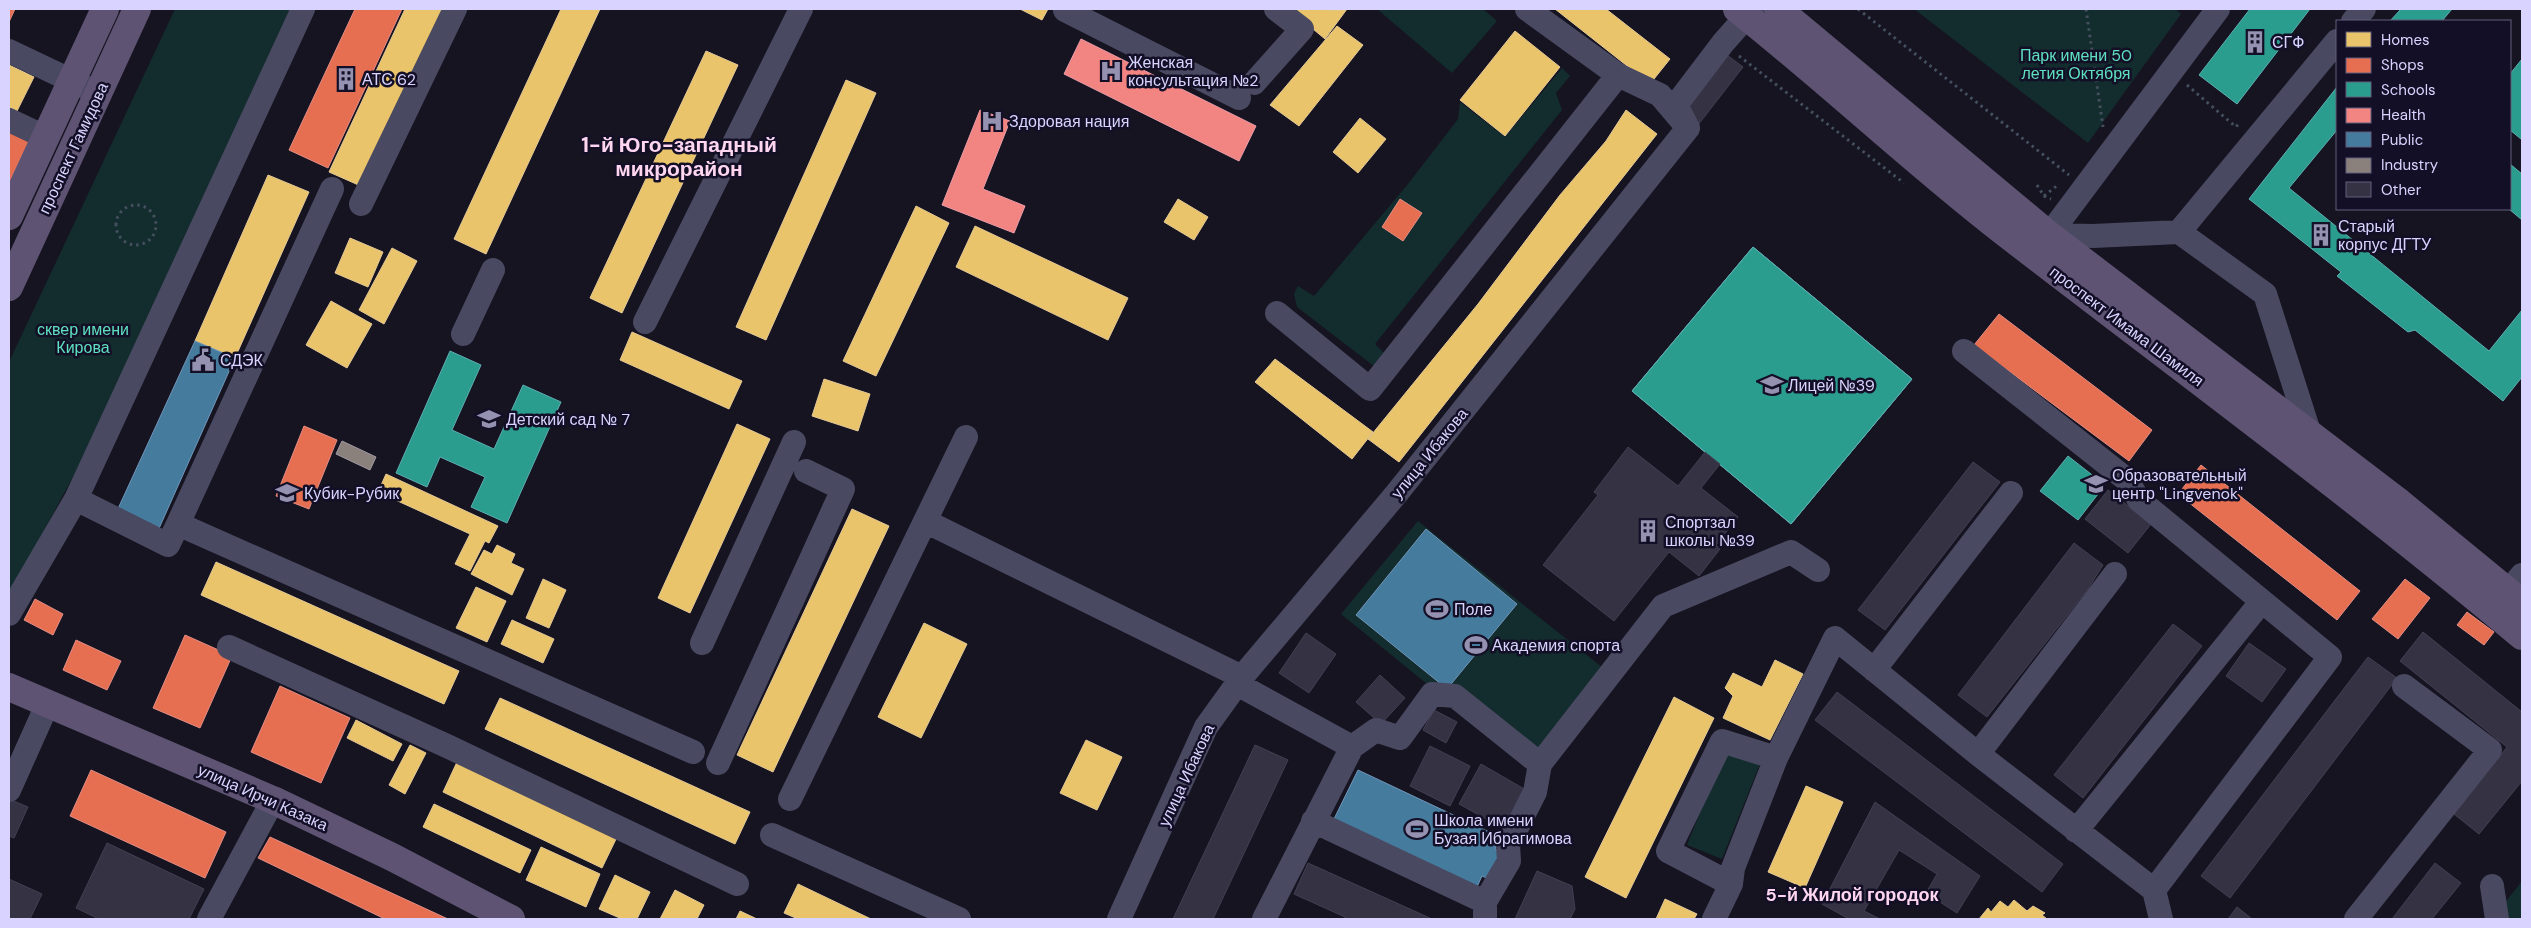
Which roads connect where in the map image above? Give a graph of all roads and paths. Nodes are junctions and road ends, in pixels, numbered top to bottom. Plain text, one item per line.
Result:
1 (104, 9) edge
2 (138, 9) edge
3 (303, 9) edge
4 (455, 9) edge
5 (802, 9) edge
6 (1276, 9) edge
7 (1527, 9) edge
8 (1778, 9) edge
9 (1858, 9) edge
10 (2086, 9) edge
11 (2218, 9) edge
12 (2364, 9) edge
13 (1065, 10) edge
14 (1746, 12) edge
15 (2355, 20) edge
16 (2336, 42) edge
17 (1723, 43) junction
18 (9, 52) edge
19 (2171, 71) junction
20 (1618, 75) junction
21 (71, 81) junction
22 (97, 93) junction
23 (2101, 114) dead end
24 (9, 120) edge
25 (2242, 121) dead end
26 (1688, 128) junction
27 (45, 137) junction
28 (1910, 187) dead end
29 (332, 189) dead end
30 (2044, 196) dead end
31 (361, 204) dead end
32 (9, 216) edge
33 (118, 217) joint
34 (2179, 232) junction
35 (2042, 245) junction
36 (493, 270) dead end
37 (9, 287) edge
38 (1278, 313) dead end
39 (644, 322) dead end
40 (464, 334) dead end
41 (1964, 351) dead end
42 (2310, 435) junction
43 (966, 437) dead end
44 (794, 442) dead end
45 (806, 471) dead end
46 (2011, 493) dead end
47 (76, 499) junction
48 (925, 521) junction
49 (178, 524) junction
50 (1818, 570) dead end
51 (2115, 574) dead end
52 (2518, 590) edge
53 (2262, 601) junction
54 (9, 614) edge
55 (2522, 636) edge
56 (702, 644) dead end
57 (229, 647) dead end
58 (1874, 670) junction
59 (1240, 680) junction
60 (2404, 686) dead end
61 (9, 687) edge
62 (47, 705) junction
63 (1352, 747) junction
64 (694, 752) dead end
65 (1978, 754) junction
66 (1776, 758) junction
67 (718, 763) dead end
68 (1540, 764) junction
69 (9, 790) edge
70 (790, 799) dead end
71 (273, 800) junction
72 (1313, 821) junction
73 (2076, 831) junction
74 (772, 835) dead end
75 (737, 884) dead end
76 (1730, 884) junction
77 (2492, 886) dead end
78 (2154, 890) junction
79 (1485, 911) edge
80 (209, 919) edge
81 (511, 919) edge
82 (959, 919) edge
83 (1119, 919) edge
84 (1264, 919) edge
85 (1714, 919) edge
86 (2161, 919) edge
87 (2356, 919) edge
88 (2497, 919) edge

1 - 21 main road, проспект Гамидова
2 - 22 main road, проспект Гамидова
3 - 47 street
4 - 31 street
5 - 39 street
6 - 13 street
7 - 20 street
8 - 35 main road, проспект Имама Шамиля
9 - 30 path
10 - 23 path
11 - 19 street
12 - 15 street
14 - 17 street
14 - 35 main road, проспект Имама Шамиля
16 - 34 street
17 - 26 street
17 - 28 path
18 - 21 street
19 - 25 path
19 - 35 street
20 - 26 street
20 - 38 street
21 - 22 street
21 - 27 main road, проспект Гамидова
22 - 37 main road, проспект Гамидова
24 - 27 street
26 - 59 street, улица Ибакова
27 - 32 main road, проспект Гамидова
29 - 49 street
33 - 33 path
34 - 35 street
34 - 42 street
35 - 42 main road, проспект Имама Шамиля
35 - 55 main road, проспект Имама Шамиля
36 - 40 street
41 - 53 street
42 - 52 main road, проспект Имама Шамиля
43 - 48 street
44 - 56 street
45 - 67 street
46 - 58 street
47 - 49 street
47 - 54 street
48 - 59 street
48 - 70 street
49 - 64 street
50 - 68 street
51 - 65 street
53 - 73 street
53 - 78 street
57 - 75 street
58 - 65 street
58 - 66 street
59 - 63 street
59 - 83 street, улица Ибакова
60 - 87 street
61 - 62 main road, улица Ирчи Казака
62 - 69 street
62 - 71 main road, улица Ирчи Казака
63 - 68 street
63 - 72 street
65 - 73 street
66 - 76 street
66 - 76 street
68 - 79 street
71 - 80 street
71 - 81 main road, улица Ирчи Казака
72 - 79 street
72 - 84 street
73 - 78 street
74 - 82 street
76 - 85 street
77 - 88 street
78 - 86 street

